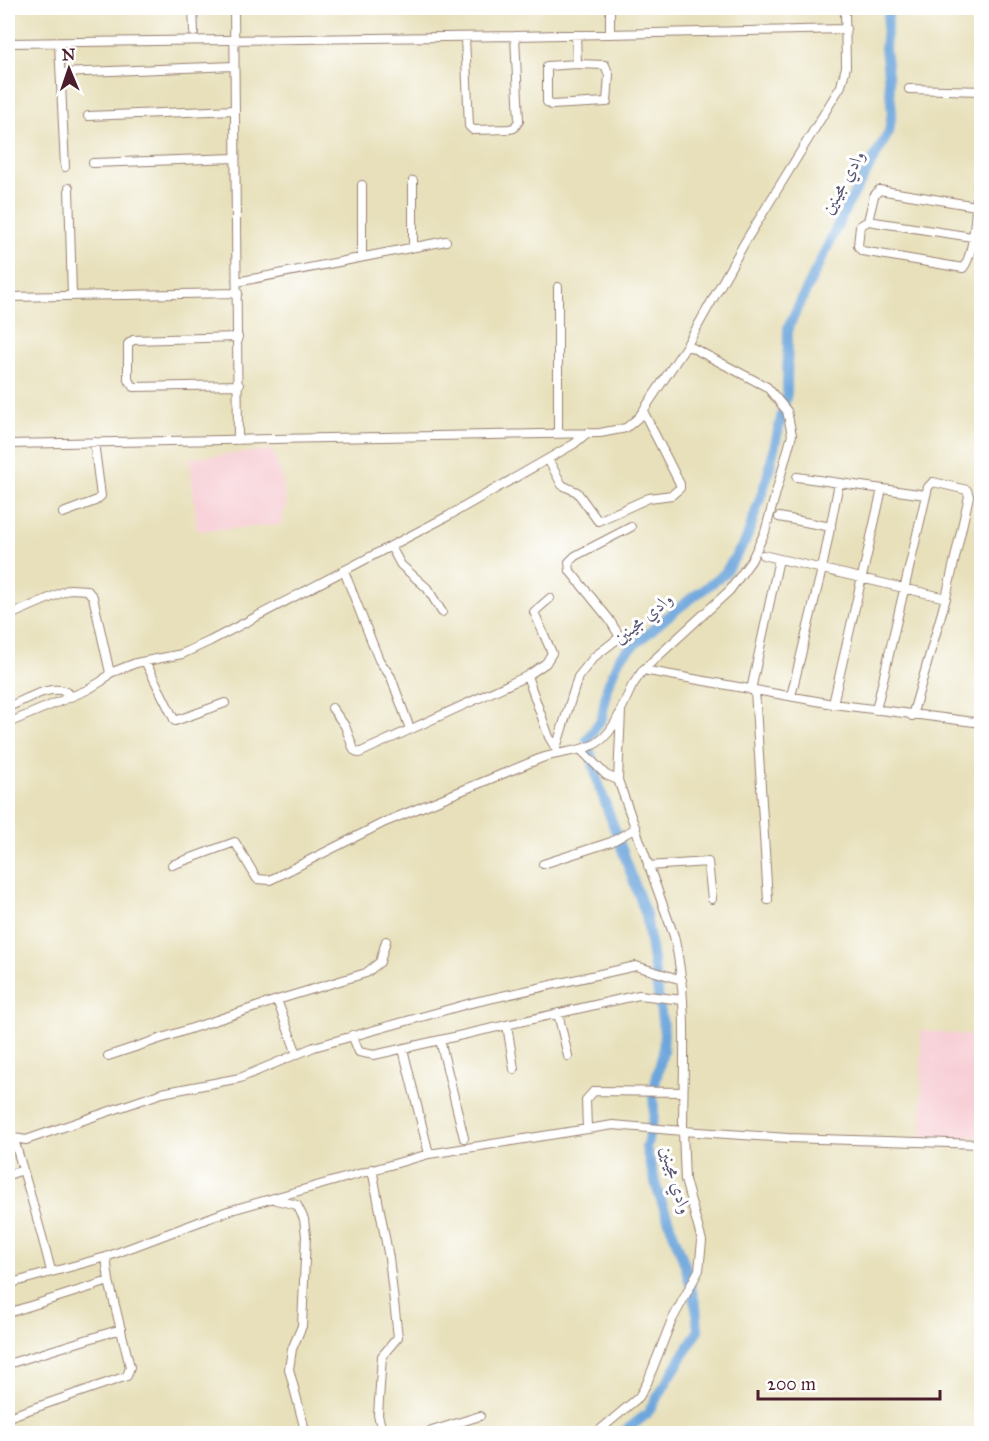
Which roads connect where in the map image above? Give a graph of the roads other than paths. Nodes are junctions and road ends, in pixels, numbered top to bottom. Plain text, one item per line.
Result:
1 (193, 8) edge
2 (234, 8) edge
3 (610, 8) edge
4 (845, 8) edge
5 (846, 28) junction
6 (194, 32) dead end
7 (610, 34) junction
8 (576, 35) junction
9 (515, 36) junction
10 (465, 37) junction
11 (234, 40) junction
12 (8, 43) edge
13 (59, 43) junction
14 (577, 64) junction
15 (234, 66) junction
16 (61, 73) junction
17 (909, 89) dead end
18 (981, 91) edge
19 (235, 110) junction
20 (88, 116) dead end
21 (235, 158) junction
22 (93, 163) dead end
23 (65, 167) dead end
24 (413, 181) dead end
25 (978, 184) dead end
26 (362, 185) dead end
27 (69, 188) dead end
28 (976, 206) junction
29 (868, 221) junction
30 (972, 237) junction
31 (981, 239) edge
32 (446, 241) dead end
33 (413, 247) junction
34 (362, 257) junction
35 (237, 282) junction
36 (558, 287) dead end
37 (238, 293) junction
38 (72, 296) junction
39 (8, 297) edge
40 (238, 337) junction
41 (687, 345) junction
42 (239, 385) junction
43 (643, 411) junction
44 (587, 433) junction
45 (558, 434) junction
46 (238, 440) junction
47 (94, 442) junction
48 (8, 444) edge
49 (548, 459) junction
50 (981, 469) edge
51 (981, 476) edge
52 (796, 477) dead end
53 (839, 483) junction
54 (882, 489) junction
55 (926, 495) junction
56 (63, 513) dead end
57 (779, 517) dead end
58 (631, 527) dead end
59 (831, 527) junction
60 (390, 547) junction
61 (763, 555) dead end
62 (779, 559) junction
63 (822, 569) junction
64 (344, 571) junction
65 (862, 578) junction
66 (904, 588) junction
67 (550, 598) dead end
68 (946, 598) junction
69 (442, 612) dead end
70 (8, 616) edge
71 (145, 661) junction
72 (643, 670) junction
73 (110, 673) junction
74 (526, 676) junction
75 (753, 690) junction
76 (70, 696) junction
77 (791, 696) junction
78 (225, 703) dead end
79 (833, 704) junction
80 (8, 707) edge
81 (332, 708) dead end
82 (621, 710) junction
83 (876, 710) junction
84 (912, 716) junction
85 (8, 723) edge
86 (981, 723) edge
87 (410, 729) junction
88 (557, 750) junction
89 (582, 750) junction
90 (618, 780) junction
91 (632, 831) junction
92 (543, 864) dead end
93 (172, 865) dead end
94 (648, 866) junction
95 (712, 899) dead end
96 (768, 900) dead end
97 (386, 941) dead end
98 (682, 980) junction
99 (277, 1000) junction
100 (683, 1000) junction
101 (558, 1013) junction
102 (507, 1025) junction
103 (352, 1035) junction
104 (440, 1040) junction
105 (403, 1049) junction
106 (297, 1054) junction
107 (108, 1056) dead end
108 (568, 1056) dead end
109 (514, 1069) dead end
110 (683, 1092) junction
111 (587, 1128) junction
112 (683, 1131) junction
113 (11, 1138) edge
114 (464, 1138) dead end
115 (981, 1144) edge
116 (429, 1154) junction
117 (372, 1169) junction
118 (23, 1170) junction
119 (8, 1175) edge
120 (271, 1199) junction
121 (106, 1257) junction
122 (51, 1271) junction
123 (109, 1281) junction
124 (8, 1284) edge
125 (8, 1313) edge
126 (122, 1329) junction
127 (8, 1364) edge
128 (480, 1416) dead end
129 (8, 1417) edge
130 (306, 1434) edge
131 (383, 1434) edge
132 (422, 1434) edge
133 (595, 1434) edge

1 - 6 street
2 - 11 street
3 - 7 street
4 - 5 street
5 - 7 street
5 - 41 street
7 - 8 street
8 - 9 street
8 - 14 street
9 - 10 street
9 - 10 street
10 - 11 street
11 - 13 street
11 - 15 street
12 - 13 street
13 - 16 street
14 - 14 street
15 - 16 street
15 - 19 street
16 - 23 street
17 - 18 street
19 - 20 street
19 - 21 street
21 - 22 street
21 - 35 street
24 - 33 street
25 - 28 street
26 - 34 street
27 - 38 street
28 - 29 street
28 - 30 street
29 - 30 street
29 - 30 street
30 - 31 street
32 - 33 street
33 - 34 street
34 - 35 street
35 - 37 street
36 - 45 street
37 - 38 street
37 - 40 street
38 - 39 street
40 - 42 street
40 - 42 street
41 - 43 street
41 - 72 street
42 - 46 street
43 - 44 street
43 - 49 street
44 - 45 street
44 - 49 street
45 - 46 street
46 - 47 street
47 - 48 street
47 - 56 street
49 - 60 street
50 - 51 street
52 - 53 street
53 - 54 street
53 - 59 street
54 - 55 street
54 - 65 street
55 - 66 street
55 - 68 street
57 - 59 street
58 - 88 street
59 - 63 street
60 - 64 street
60 - 69 street
61 - 62 street
62 - 63 street
62 - 75 street
63 - 65 street
63 - 77 street
64 - 71 street
64 - 87 street
65 - 66 street
65 - 79 street
66 - 68 street
66 - 83 street
67 - 74 street
68 - 84 street
70 - 73 street
71 - 73 street
71 - 78 street
72 - 75 street
72 - 82 street
73 - 76 street
74 - 87 street
74 - 88 street
75 - 77 street
75 - 96 street
76 - 80 street
76 - 85 street
77 - 79 street
79 - 83 street
81 - 87 street
82 - 89 street
82 - 90 street
83 - 84 street
84 - 86 street
88 - 89 street
88 - 93 street
89 - 90 street
90 - 91 street
91 - 92 street
91 - 94 street
94 - 95 street
94 - 98 street
97 - 99 street
98 - 100 street
98 - 103 street
99 - 106 street
99 - 107 street
100 - 101 street
100 - 110 street
101 - 102 street
101 - 108 street
102 - 104 street
102 - 109 street
103 - 105 street
103 - 106 street
104 - 105 street
104 - 114 street
105 - 116 street
106 - 113 street
110 - 111 street
110 - 112 street
111 - 112 street
111 - 116 street
112 - 115 street
112 - 133 street
113 - 118 street
116 - 117 street
117 - 120 street
117 - 131 street
118 - 119 street
118 - 122 street
120 - 121 street
120 - 130 street
121 - 122 street
121 - 123 street
122 - 124 street
123 - 125 street
123 - 126 street
126 - 127 street
126 - 129 street
128 - 132 street

